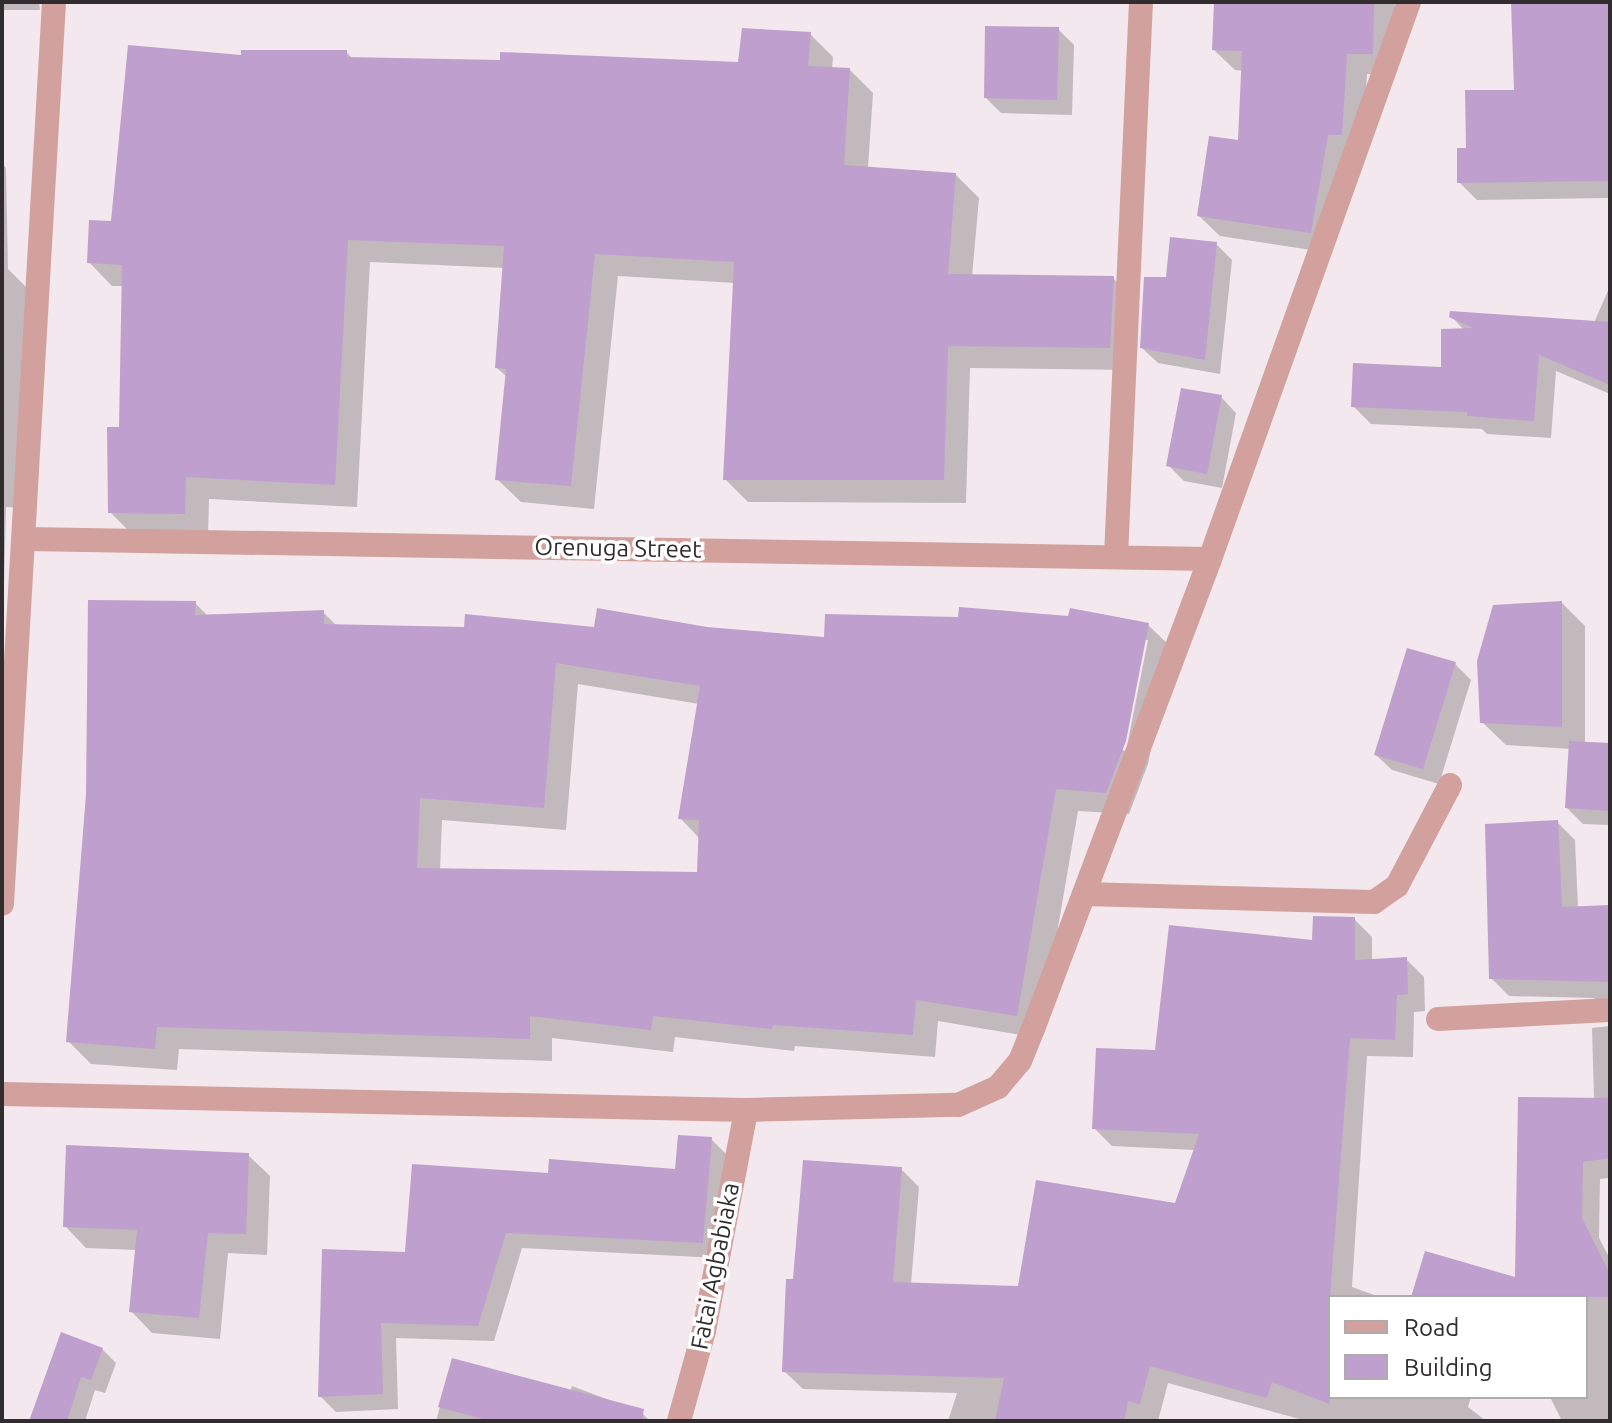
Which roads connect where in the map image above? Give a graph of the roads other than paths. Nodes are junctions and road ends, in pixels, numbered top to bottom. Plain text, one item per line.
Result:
1 (54, 2) edge
2 (1141, 2) edge
3 (1409, 2) edge
4 (27, 539) junction
5 (1116, 556) junction
6 (1210, 559) junction
7 (1450, 785) dead end
8 (1084, 894) junction
9 (2, 904) edge
10 (1610, 1010) edge
11 (1438, 1019) dead end
12 (2, 1094) edge
13 (746, 1110) junction
14 (679, 1421) edge

1 - 4 street
2 - 5 street
3 - 6 street
4 - 5 street, Orenuga Street
4 - 9 street
5 - 6 street, Orenuga Street
6 - 8 street
7 - 8 street
8 - 13 street
10 - 11 street
12 - 13 street
13 - 14 street, Fatai Agbabiaka

